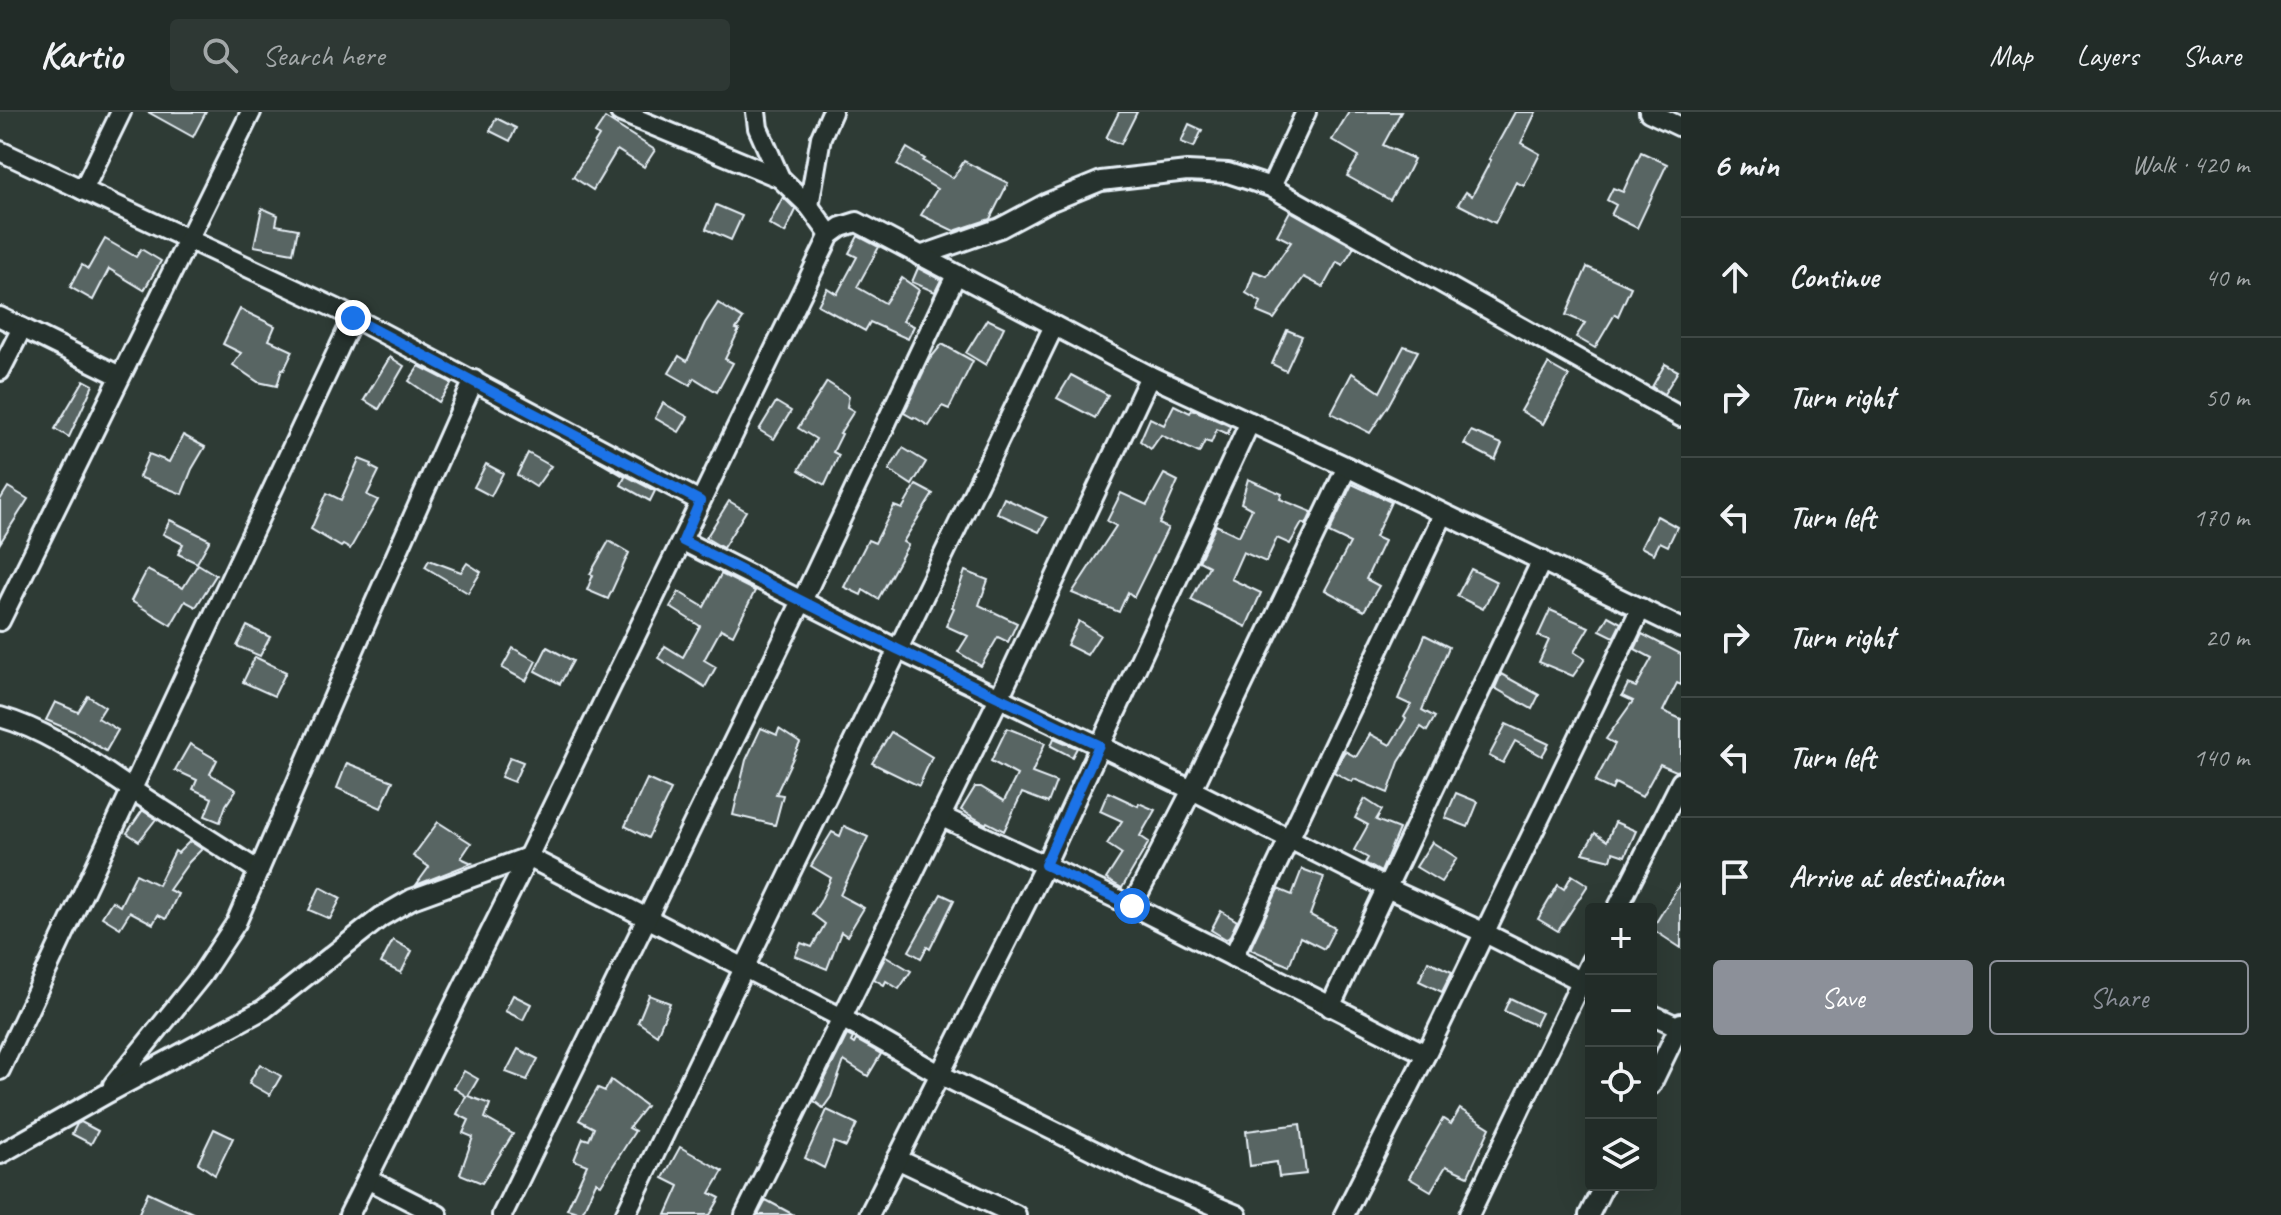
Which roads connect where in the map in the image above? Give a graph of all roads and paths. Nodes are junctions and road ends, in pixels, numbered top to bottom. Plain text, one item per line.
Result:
1 (121, 112) edge
2 (251, 112) edge
3 (620, 112) edge
4 (756, 112) edge
5 (832, 112) edge
6 (1306, 112) edge
7 (1649, 112) edge
8 (1681, 127) edge
9 (0, 151) edge
10 (780, 178) junction
11 (1271, 187) junction
12 (83, 190) junction
13 (809, 206) junction
14 (830, 235) junction
15 (189, 240) junction
16 (920, 256) junction
17 (956, 275) junction
18 (0, 317) edge
19 (353, 318) junction
20 (1054, 326) junction
21 (22, 328) junction
22 (0, 371) edge
23 (120, 376) junction
24 (1150, 376) junction
25 (474, 380) junction
26 (1681, 417) edge
27 (1250, 422) junction
28 (1347, 467) junction
29 (700, 501) junction
30 (1443, 515) junction
31 (683, 541) junction
32 (1542, 560) junction
33 (802, 601) junction
34 (1641, 608) junction
35 (0, 621) edge
36 (1681, 628) edge
37 (897, 649) junction
38 (999, 698) junction
39 (0, 717) edge
40 (1099, 745) junction
41 (1681, 782) edge
42 (131, 789) junction
43 (1192, 790) junction
44 (940, 816) junction
45 (1289, 837) junction
46 (528, 857) junction
47 (1045, 865) junction
48 (259, 871) junction
49 (1387, 888) junction
50 (1620, 903) edge
51 (1132, 906) junction
52 (647, 917) junction
53 (1485, 933) junction
54 (1233, 957) junction
55 (743, 967) junction
56 (1585, 983) edge
57 (1585, 986) edge
58 (1330, 1007) junction
59 (1657, 1016) edge
60 (842, 1018) junction
61 (1680, 1026) edge
62 (1426, 1054) junction
63 (0, 1070) edge
64 (1657, 1073) edge
65 (941, 1075) junction
66 (106, 1094) junction
67 (0, 1154) edge
68 (897, 1159) junction
69 (367, 1179) junction
70 (1601, 1191) edge
71 (992, 1210) edge
72 (349, 1215) edge
73 (438, 1215) edge
74 (502, 1215) edge
75 (625, 1215) edge
76 (745, 1215) edge
77 (869, 1215) edge
78 (1016, 1215) edge
79 (1237, 1215) edge
80 (1344, 1215) edge
81 (1469, 1215) edge
82 (1589, 1215) edge

1 - 12 street
2 - 15 street
3 - 10 street
4 - 10 street
5 - 13 street
6 - 11 street
7 - 8 street
9 - 12 street
10 - 13 street
11 - 16 street
11 - 26 street
12 - 15 street
13 - 14 street
14 - 16 street
14 - 29 street
15 - 19 street
15 - 23 street
16 - 17 street
17 - 20 street
17 - 33 street
18 - 21 street
19 - 25 street
19 - 42 street
20 - 24 street
20 - 37 street
21 - 22 street
21 - 23 street
23 - 35 street
24 - 27 street
24 - 38 street
25 - 29 street
25 - 48 street
27 - 28 street
27 - 40 street
28 - 30 street
28 - 43 street
29 - 31 street
30 - 32 street
30 - 45 street
31 - 33 street
31 - 46 street
32 - 34 street
32 - 49 street
33 - 37 street
33 - 52 street
34 - 36 street
34 - 53 street
37 - 38 street
37 - 55 street
38 - 40 street
38 - 44 street
39 - 42 street
40 - 43 street
40 - 47 street
41 - 50 street
42 - 48 street
42 - 63 street
43 - 45 street
43 - 51 street
44 - 47 street
44 - 60 street
45 - 49 street
45 - 54 street
46 - 52 street
46 - 66 street
46 - 69 street
47 - 51 street
47 - 65 street
48 - 66 street
49 - 53 street
49 - 58 street
51 - 54 street
52 - 55 street
52 - 74 street
53 - 56 street
53 - 62 street
54 - 58 street
55 - 60 street
55 - 75 street
57 - 81 street
58 - 62 street
59 - 61 street
60 - 65 street
60 - 76 street
61 - 64 street
62 - 80 street
65 - 68 street
65 - 79 street
66 - 67 street
68 - 71 street
68 - 77 street
69 - 72 street
69 - 73 street
70 - 82 street
71 - 78 street

